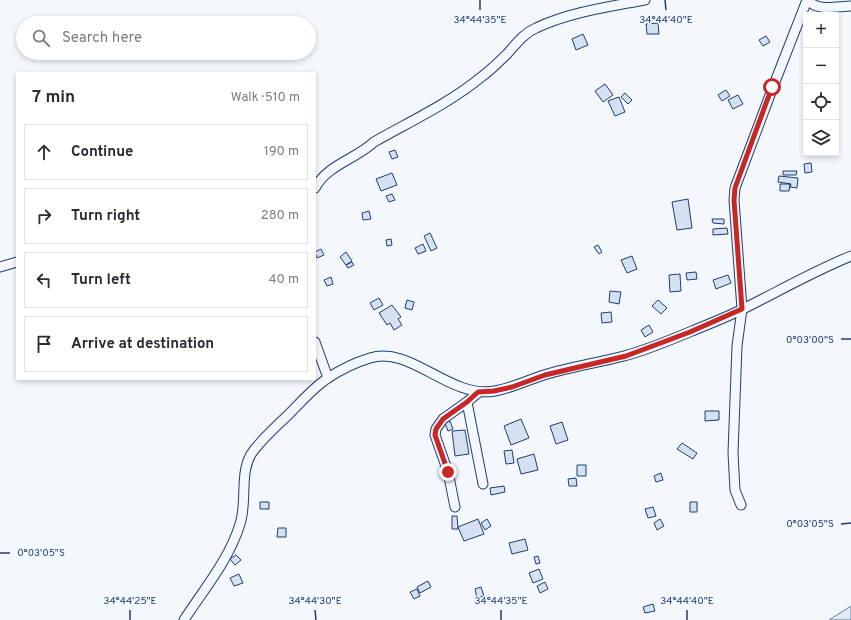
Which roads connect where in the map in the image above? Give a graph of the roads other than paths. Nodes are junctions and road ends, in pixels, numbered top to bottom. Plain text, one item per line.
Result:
1 (645, 0) edge
2 (808, 0) edge
3 (851, 6) edge
4 (316, 186) edge
5 (851, 256) edge
6 (16, 262) edge
7 (0, 267) edge
8 (742, 309) junction
9 (316, 345) edge
10 (328, 378) junction
11 (478, 392) junction
12 (467, 402) junction
13 (483, 484) dead end
14 (742, 505) dead end
15 (455, 507) dead end
16 (184, 620) edge

1 - 4 street
2 - 3 street
2 - 8 street
5 - 8 street
6 - 7 street
8 - 11 street
8 - 14 street
9 - 10 street
10 - 11 street
10 - 16 street
11 - 12 street
12 - 13 street
12 - 15 street

